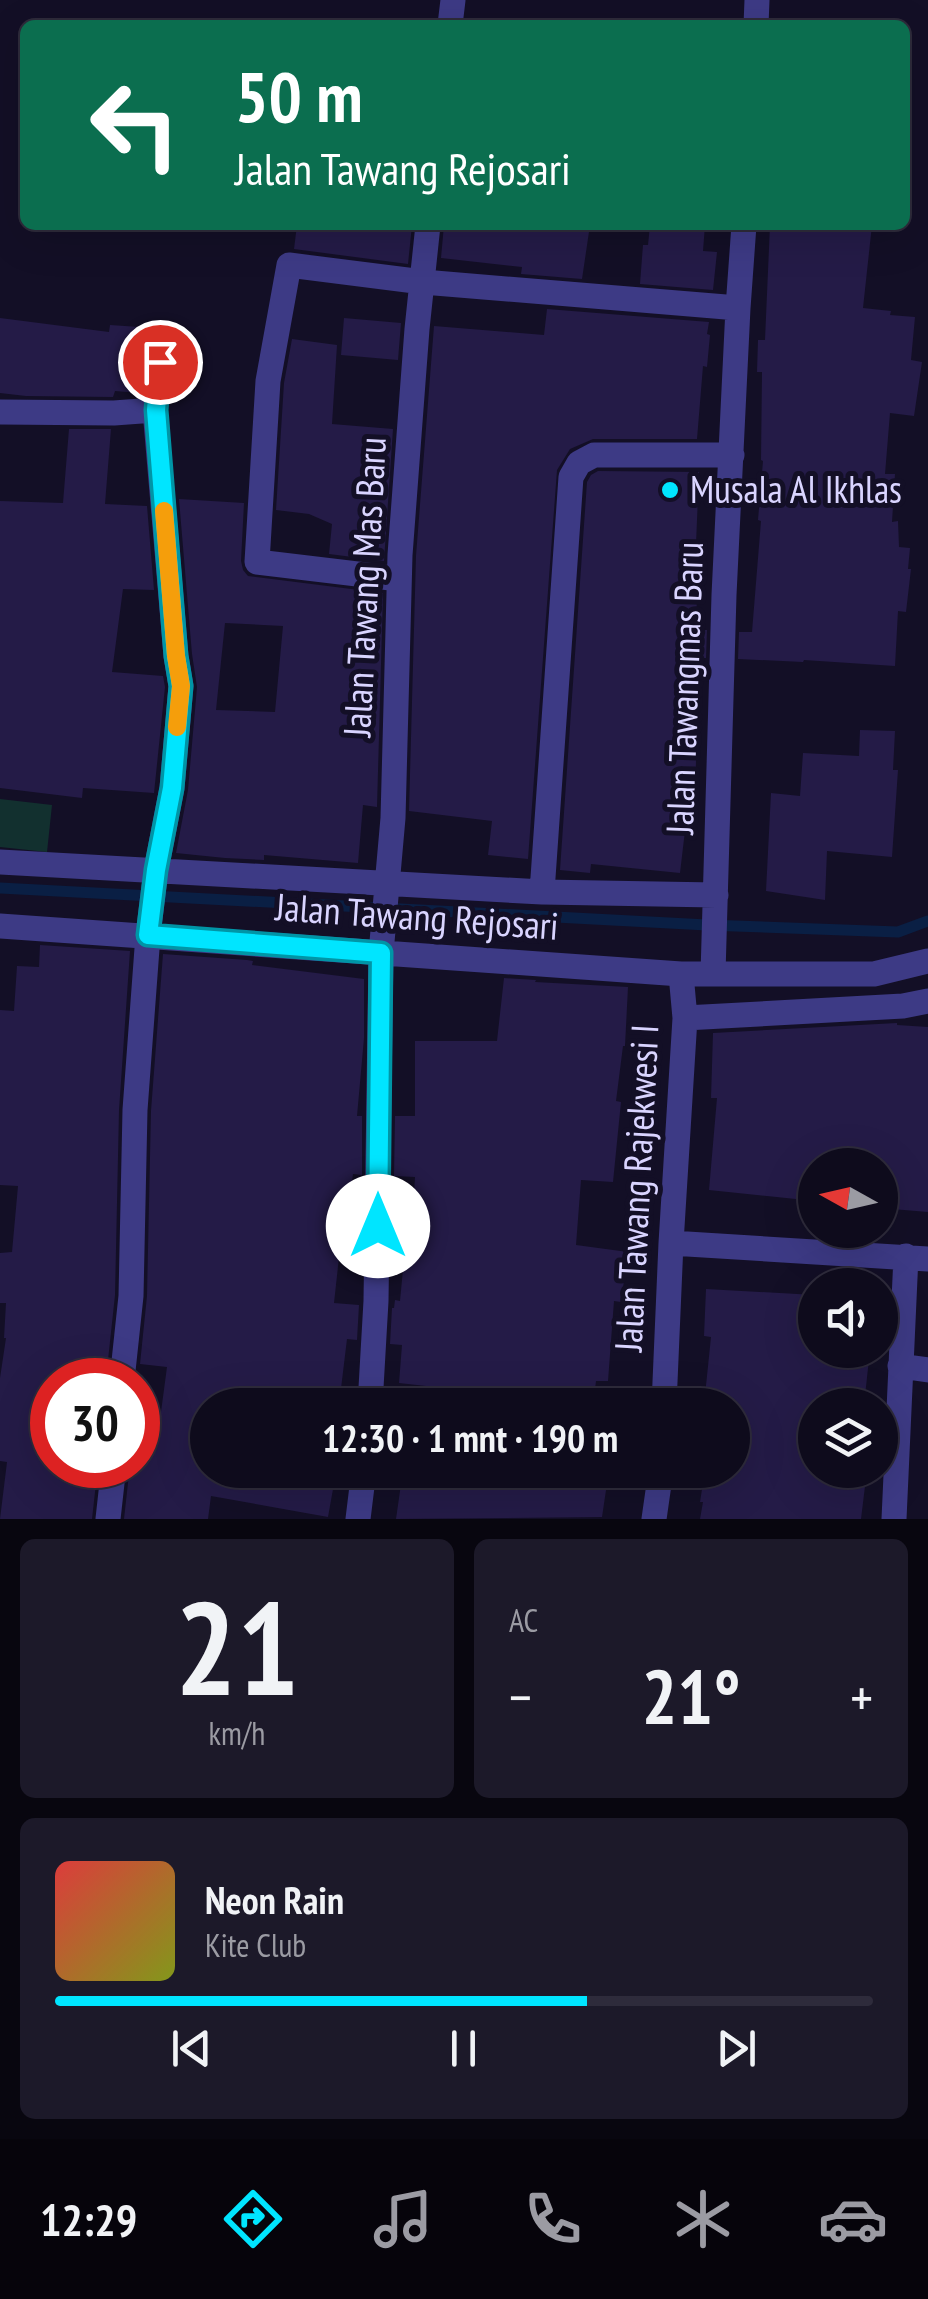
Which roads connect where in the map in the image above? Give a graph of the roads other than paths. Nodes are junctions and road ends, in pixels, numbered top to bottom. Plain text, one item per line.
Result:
1 (428, 230) edge
2 (744, 230) edge
3 (423, 282) junction
4 (738, 308) junction
5 (160, 362) dead end
6 (156, 410) junction
7 (0, 412) edge
8 (732, 455) junction
9 (400, 579) junction
10 (0, 862) edge
11 (154, 877) junction
12 (386, 889) junction
13 (542, 892) junction
14 (716, 899) junction
15 (0, 926) edge
16 (148, 929) junction
17 (382, 946) junction
18 (928, 961) edge
19 (714, 969) junction
20 (681, 974) junction
21 (928, 1001) edge
22 (685, 1018) junction
23 (671, 1243) junction
24 (917, 1257) edge
25 (124, 1358) edge
26 (900, 1366) junction
27 (928, 1370) edge
28 (371, 1388) edge
29 (665, 1388) edge
30 (111, 1488) edge
31 (362, 1488) edge
32 (658, 1488) edge
33 (108, 1519) edge
34 (358, 1519) edge
35 (654, 1519) edge
36 (894, 1519) edge

1 - 3 street, Jalan Tawang Mas Baru
2 - 4 street, Jalan Tawangmas Baru
3 - 4 street
3 - 9 street, Jalan Tawang Mas Baru
3 - 9 street
4 - 8 street, Jalan Tawangmas Baru
5 - 6 street
6 - 7 street
6 - 11 street
8 - 13 street
8 - 14 street, Jalan Tawangmas Baru
9 - 12 street, Jalan Tawang Mas Baru
10 - 11 street
11 - 12 street
11 - 16 street
12 - 13 street
12 - 17 street, Jalan Tawang Mas Baru
13 - 14 street
14 - 19 street, Jalan Tawangmas Baru
15 - 16 street, Jalan Tawang Rejosari
16 - 17 street, Jalan Tawang Rejosari
16 - 25 street
17 - 20 street, Jalan Tawang Rejosari
17 - 28 street, Jalan Tawang Mas Baru
18 - 19 street, Jalan Tawang Rejosari
19 - 20 street, Jalan Tawang Rejosari
20 - 22 street, Jalan Tawang Rajekwesi I
21 - 22 street
22 - 23 street, Jalan Tawang Rajekwesi I
23 - 24 street
23 - 29 street, Jalan Tawang Rajekwesi I
24 - 26 street
26 - 27 street
26 - 36 street
30 - 33 street
31 - 34 street
32 - 35 street

